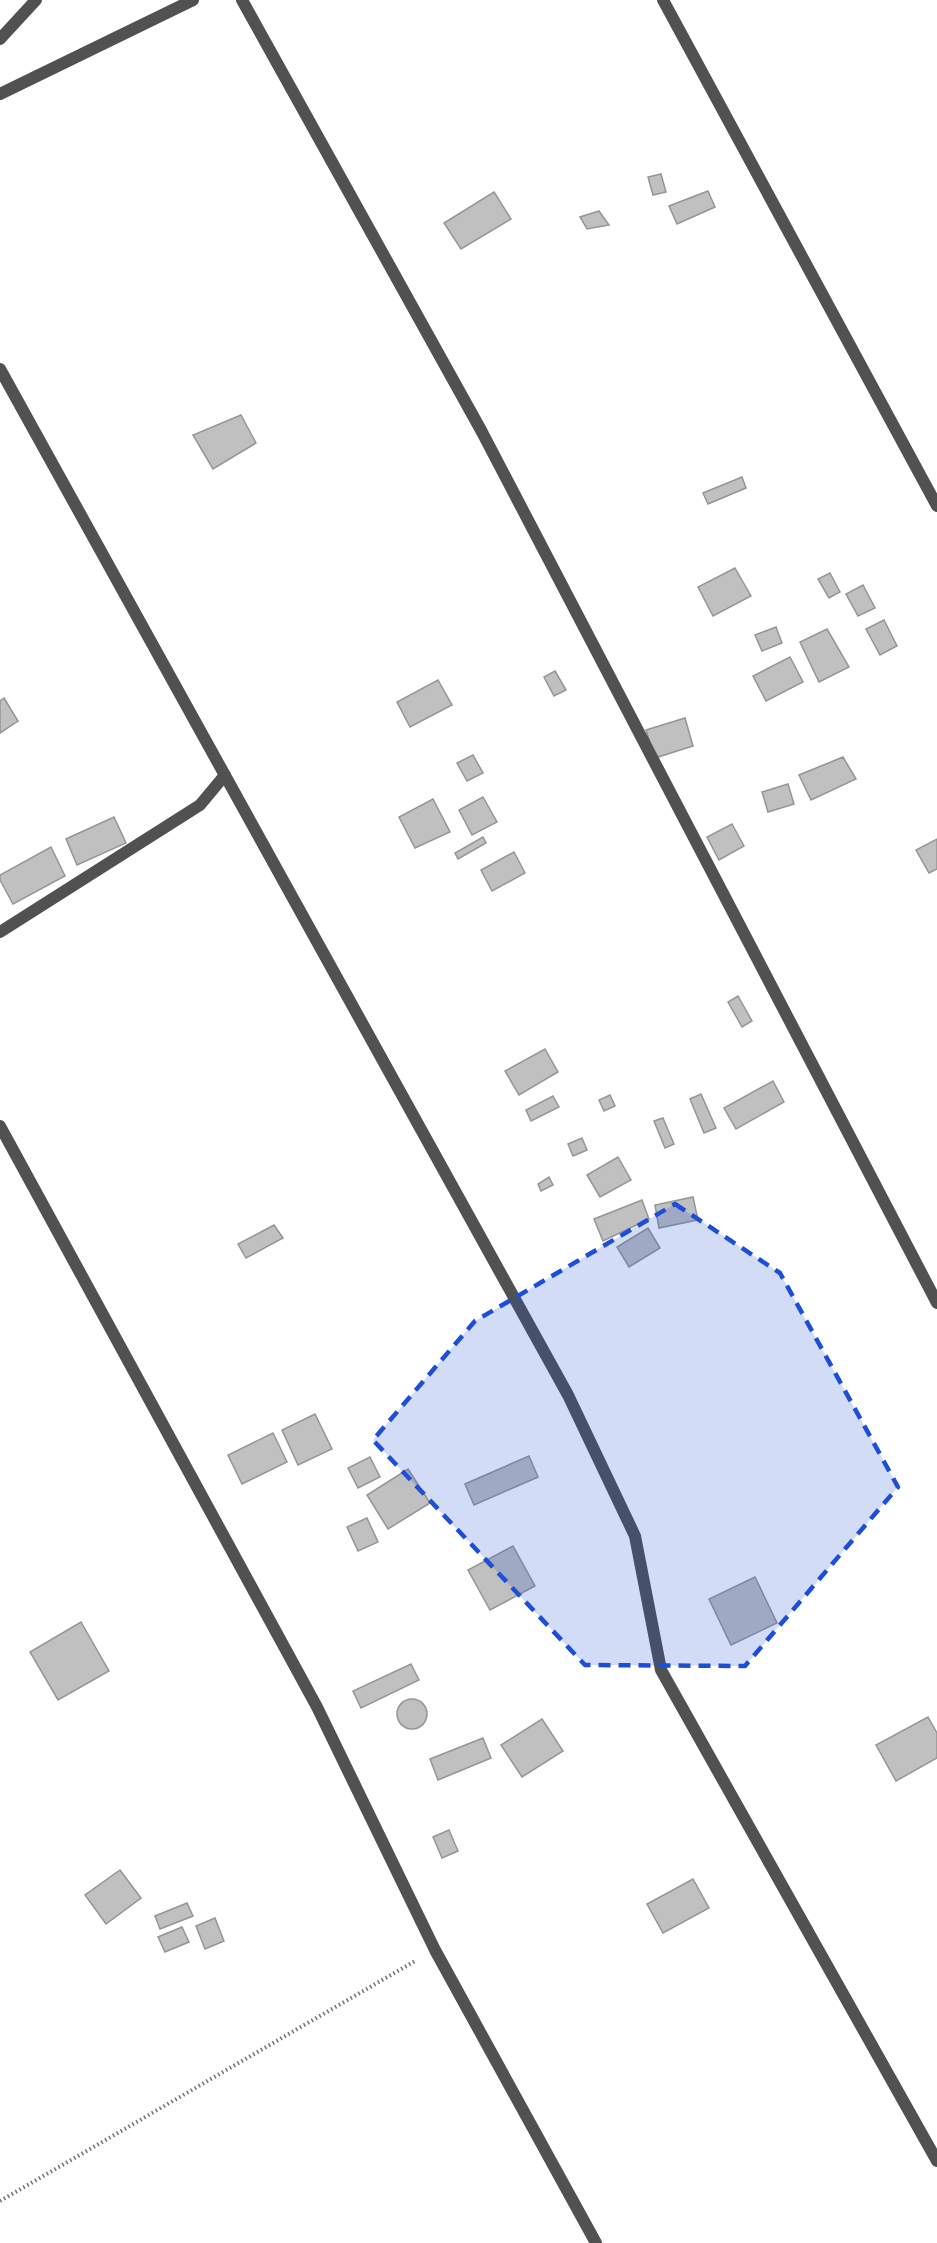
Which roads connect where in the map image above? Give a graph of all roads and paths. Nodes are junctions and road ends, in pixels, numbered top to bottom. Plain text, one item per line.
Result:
1 (36, 0) edge
2 (193, 0) edge
3 (242, 0) edge
4 (663, 0) edge
5 (0, 39) edge
6 (0, 94) edge
7 (0, 369) edge
8 (937, 506) edge
9 (225, 775) junction
10 (0, 932) edge
11 (0, 1126) edge
12 (937, 1303) edge
13 (435, 1950) junction
14 (937, 2161) edge
15 (0, 2201) edge
16 (596, 2243) edge

1 - 5 street
2 - 6 street
3 - 12 street
4 - 8 street
7 - 9 street
9 - 10 street
9 - 14 street
11 - 13 street
13 - 15 path
13 - 16 street

